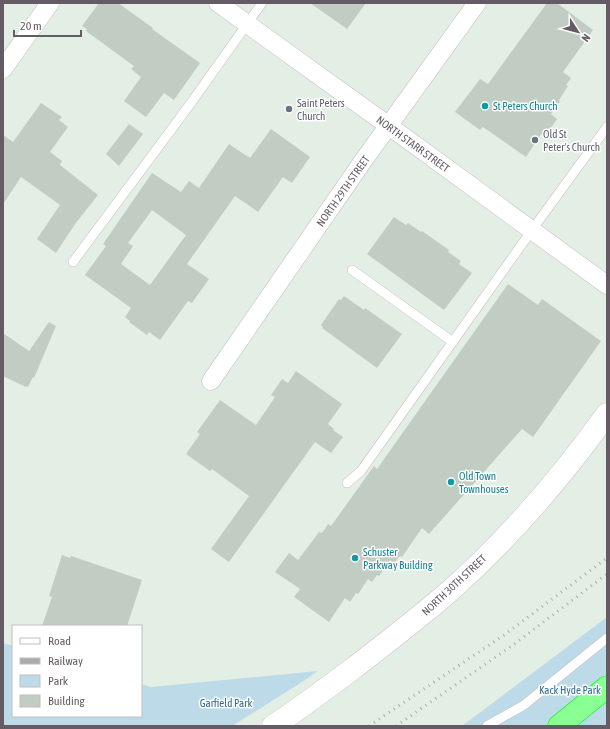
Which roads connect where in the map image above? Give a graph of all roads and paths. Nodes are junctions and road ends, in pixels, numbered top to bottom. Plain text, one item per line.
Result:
1 (50, 3) edge
2 (218, 3) edge
3 (262, 3) edge
4 (477, 3) edge
5 (247, 24) junction
6 (3, 69) edge
7 (389, 126) junction
8 (607, 126) edge
9 (532, 230) junction
10 (73, 262) dead end
11 (352, 270) dead end
12 (607, 286) edge
13 (453, 342) junction
14 (211, 381) dead end
15 (607, 414) edge
16 (347, 483) dead end
17 (607, 638) edge
18 (607, 687) edge
19 (273, 726) edge
20 (487, 726) edge
21 (559, 726) edge

1 - 6 street
2 - 5 street, NORTH STARR STREET
3 - 5 lane
4 - 7 street, NORTH 29TH STREET
5 - 7 street, NORTH STARR STREET
5 - 10 lane
7 - 9 street, NORTH STARR STREET
7 - 14 street, NORTH 29TH STREET
8 - 9 lane
9 - 12 street, NORTH STARR STREET
9 - 13 lane
11 - 13 lane
13 - 16 lane
15 - 19 main road, NORTH 30TH STREET
17 - 20 lane
18 - 21 highway

